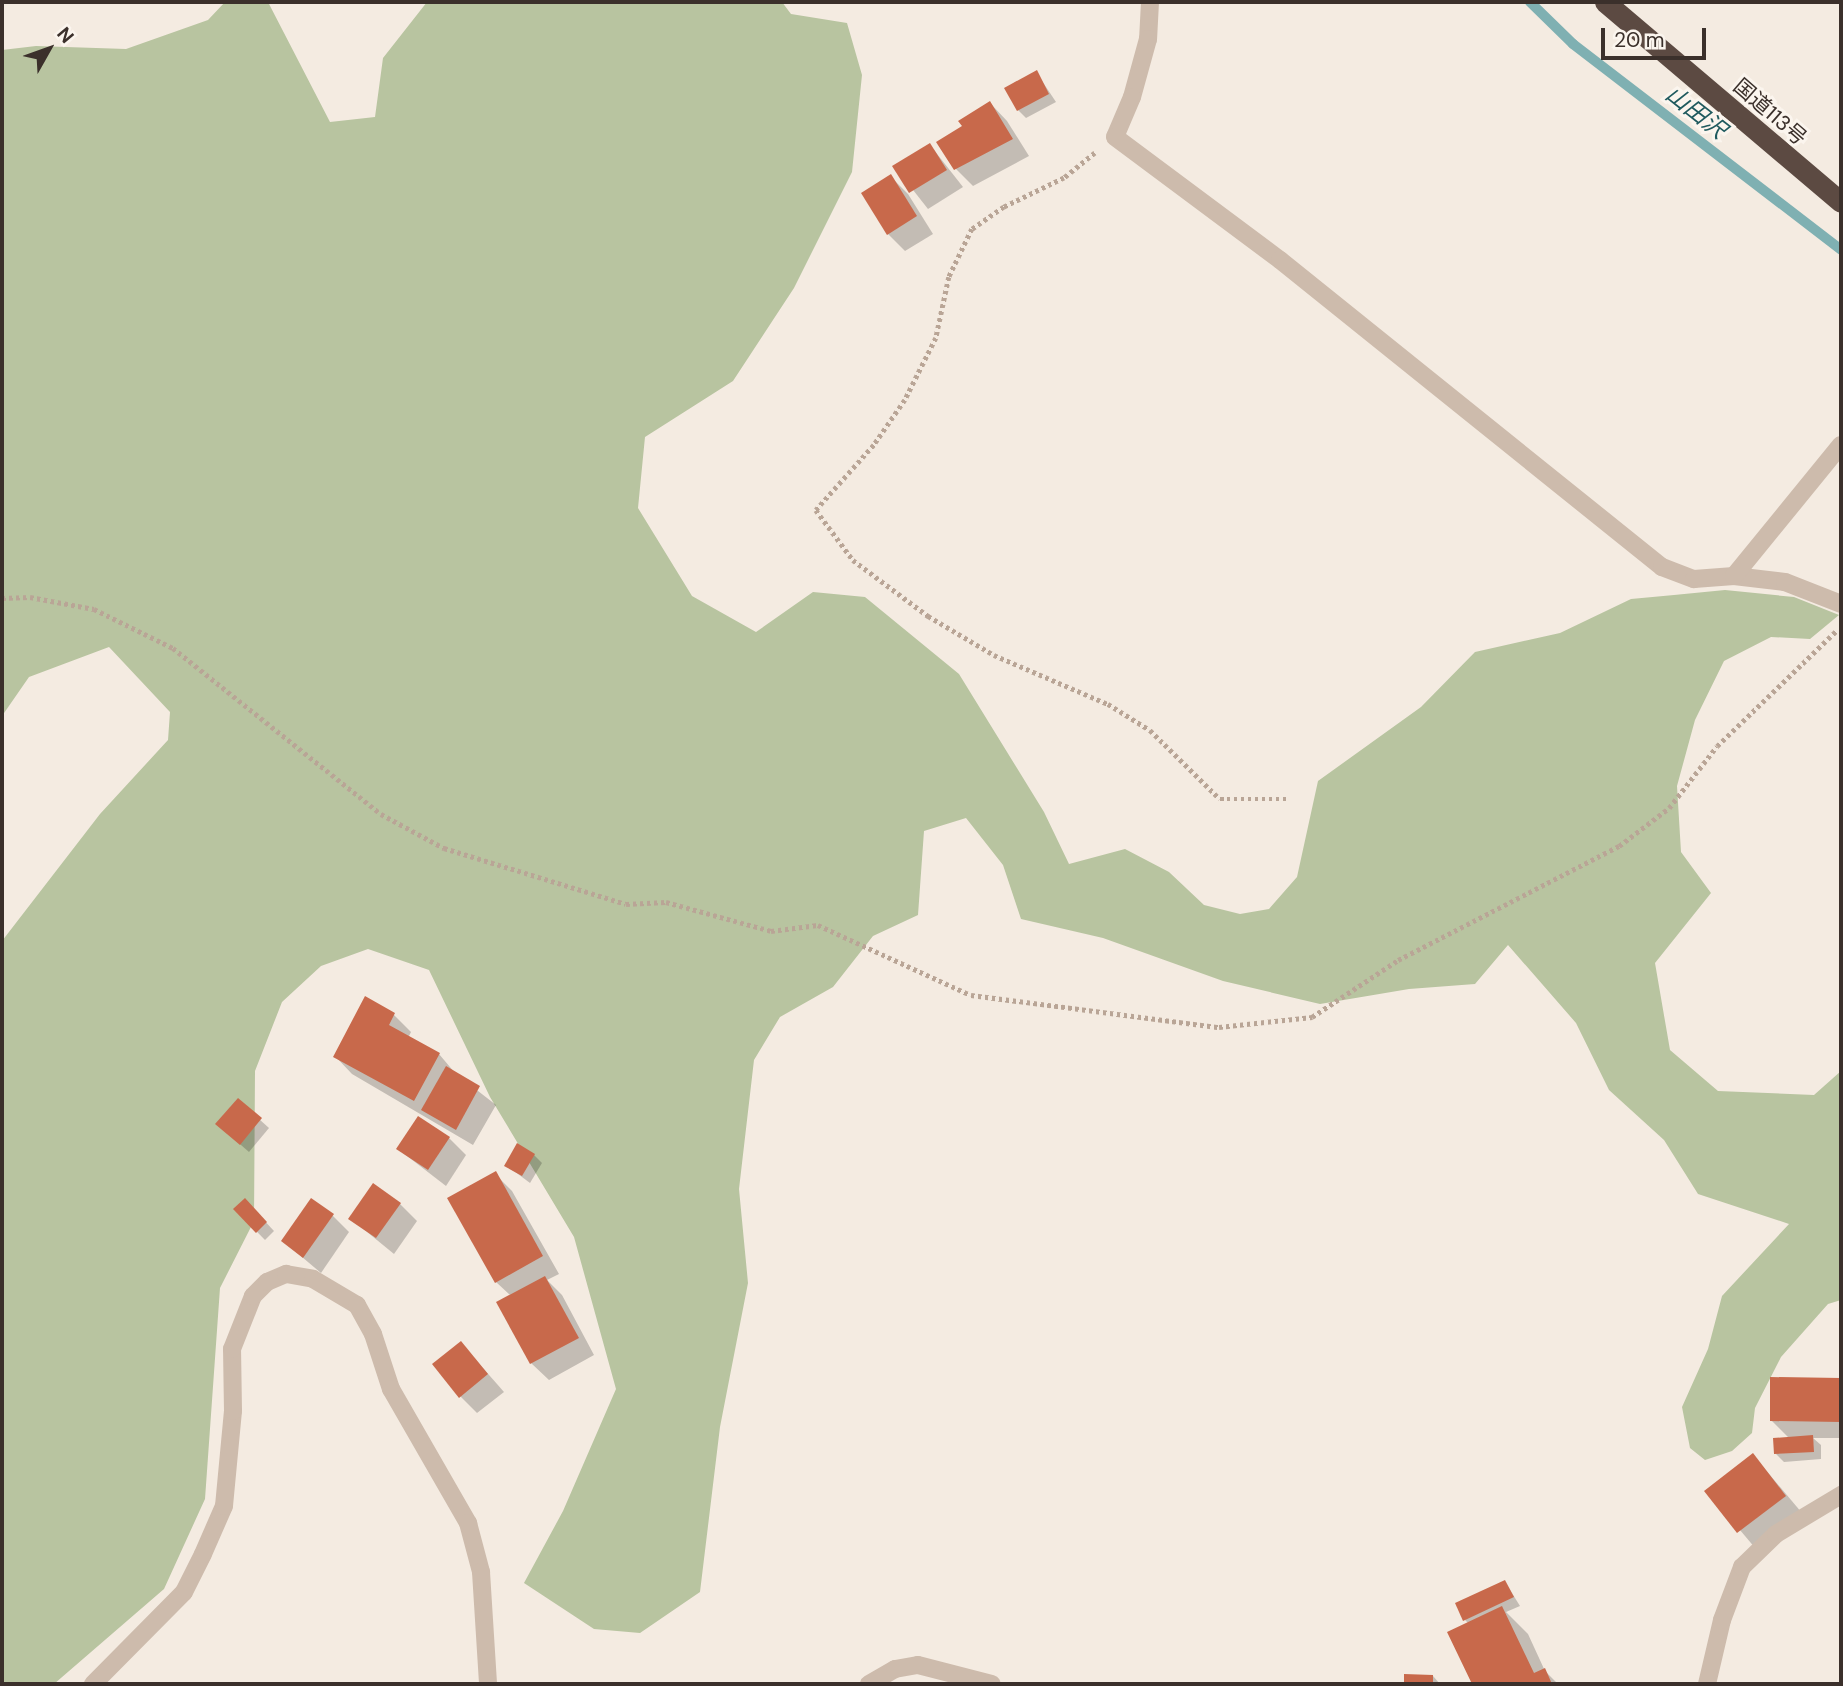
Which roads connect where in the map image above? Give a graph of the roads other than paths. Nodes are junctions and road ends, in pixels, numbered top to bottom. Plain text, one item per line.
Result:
1 (1150, 2) edge
2 (1605, 2) edge
3 (1841, 202) edge
4 (1841, 445) edge
5 (1734, 576) junction
6 (1841, 604) edge
7 (1841, 1495) edge
8 (93, 1684) edge
9 (488, 1684) edge
10 (869, 1684) edge
11 (992, 1684) edge
12 (1707, 1684) edge

1 - 5 street
2 - 3 highway, 国道113号
4 - 5 street
5 - 6 street
7 - 12 street
8 - 9 street
10 - 11 street

